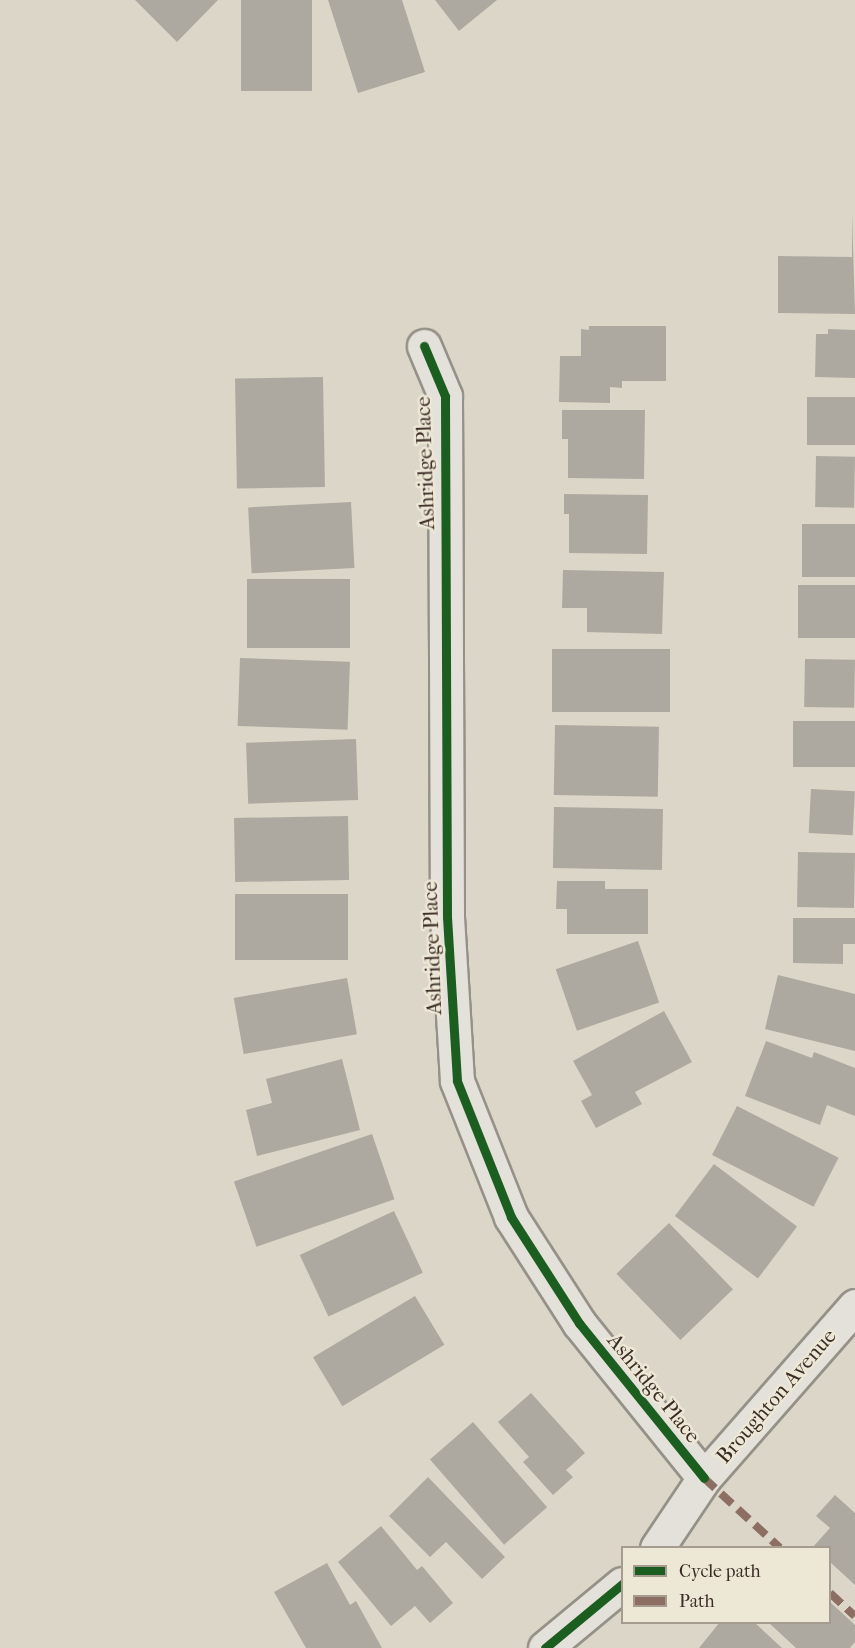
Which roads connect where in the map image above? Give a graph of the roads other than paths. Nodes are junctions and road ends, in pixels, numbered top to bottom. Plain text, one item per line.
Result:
1 (424, 346) dead end
2 (855, 1306) edge
3 (704, 1478) junction
4 (658, 1546) edge
5 (621, 1585) edge
6 (545, 1648) edge

1 - 3 street, Ashridge Place
2 - 3 street, Broughton Avenue
3 - 4 street, Broughton Avenue
5 - 6 street

